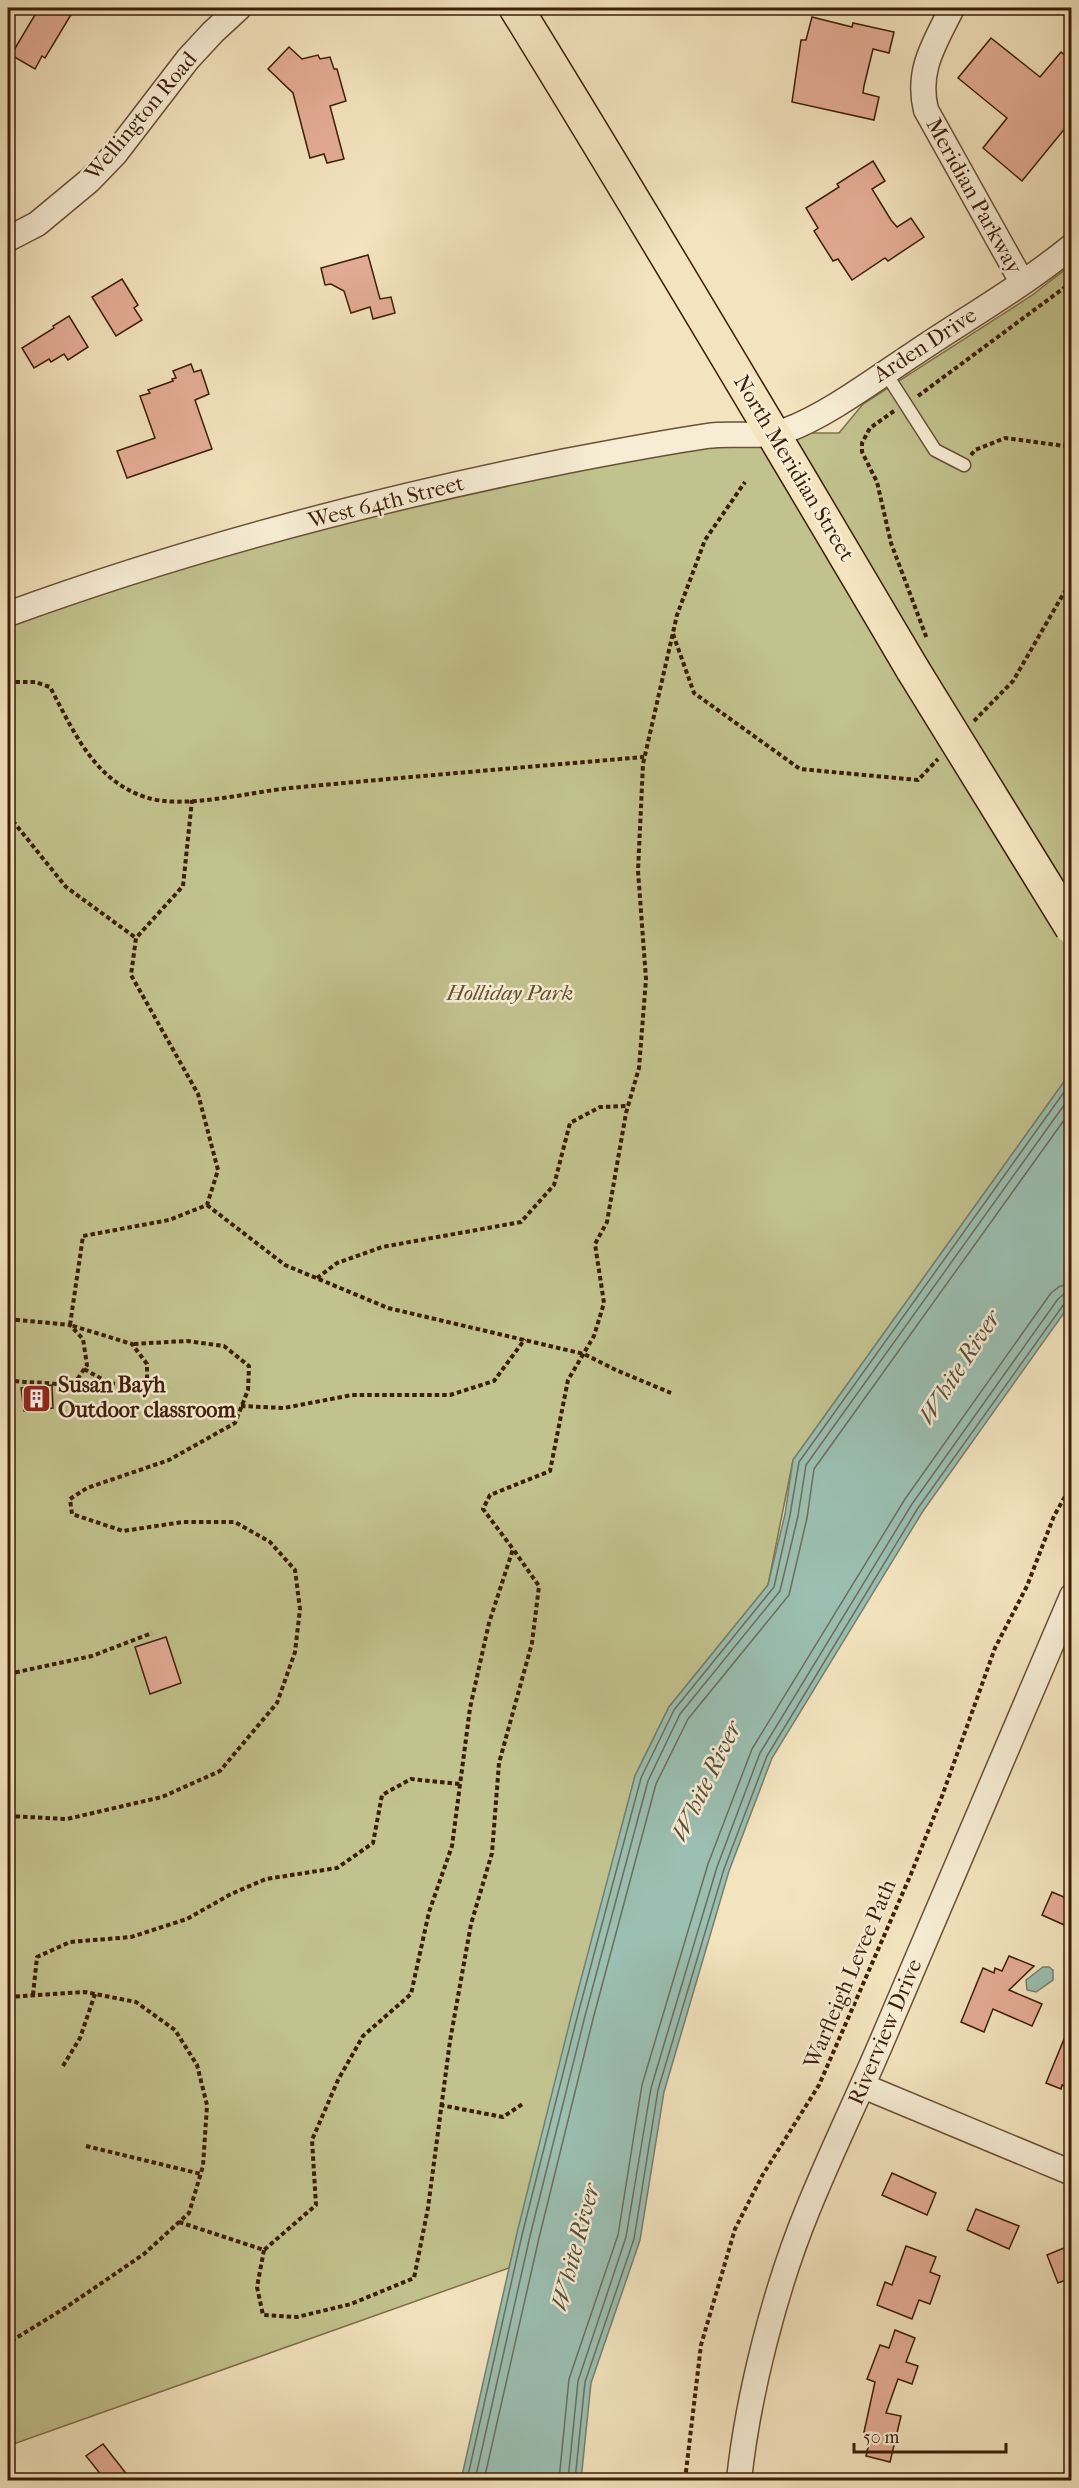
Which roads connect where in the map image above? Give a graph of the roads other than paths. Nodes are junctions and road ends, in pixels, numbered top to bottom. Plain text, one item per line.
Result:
1 (240, 8) edge
2 (516, 8) edge
3 (952, 8) edge
4 (8, 239) edge
5 (1071, 246) edge
6 (1022, 282) junction
7 (885, 372) junction
8 (774, 433) junction
9 (964, 465) road end
10 (8, 614) edge
11 (1071, 928) edge
12 (1071, 1596) edge
13 (863, 2086) junction
14 (1071, 2172) edge
15 (739, 2481) edge

1 - 4 street, Wellington Road
2 - 8 main road, North Meridian Street
3 - 6 street, Meridian Parkway
5 - 6 street, Arden Drive
6 - 7 street, Arden Drive
7 - 8 street, Arden Drive
7 - 9 lane
8 - 10 street, West 64th Street
8 - 11 main road, North Meridian Street, bridge
12 - 13 street, Riverview Drive
13 - 14 street
13 - 15 street, Riverview Drive

